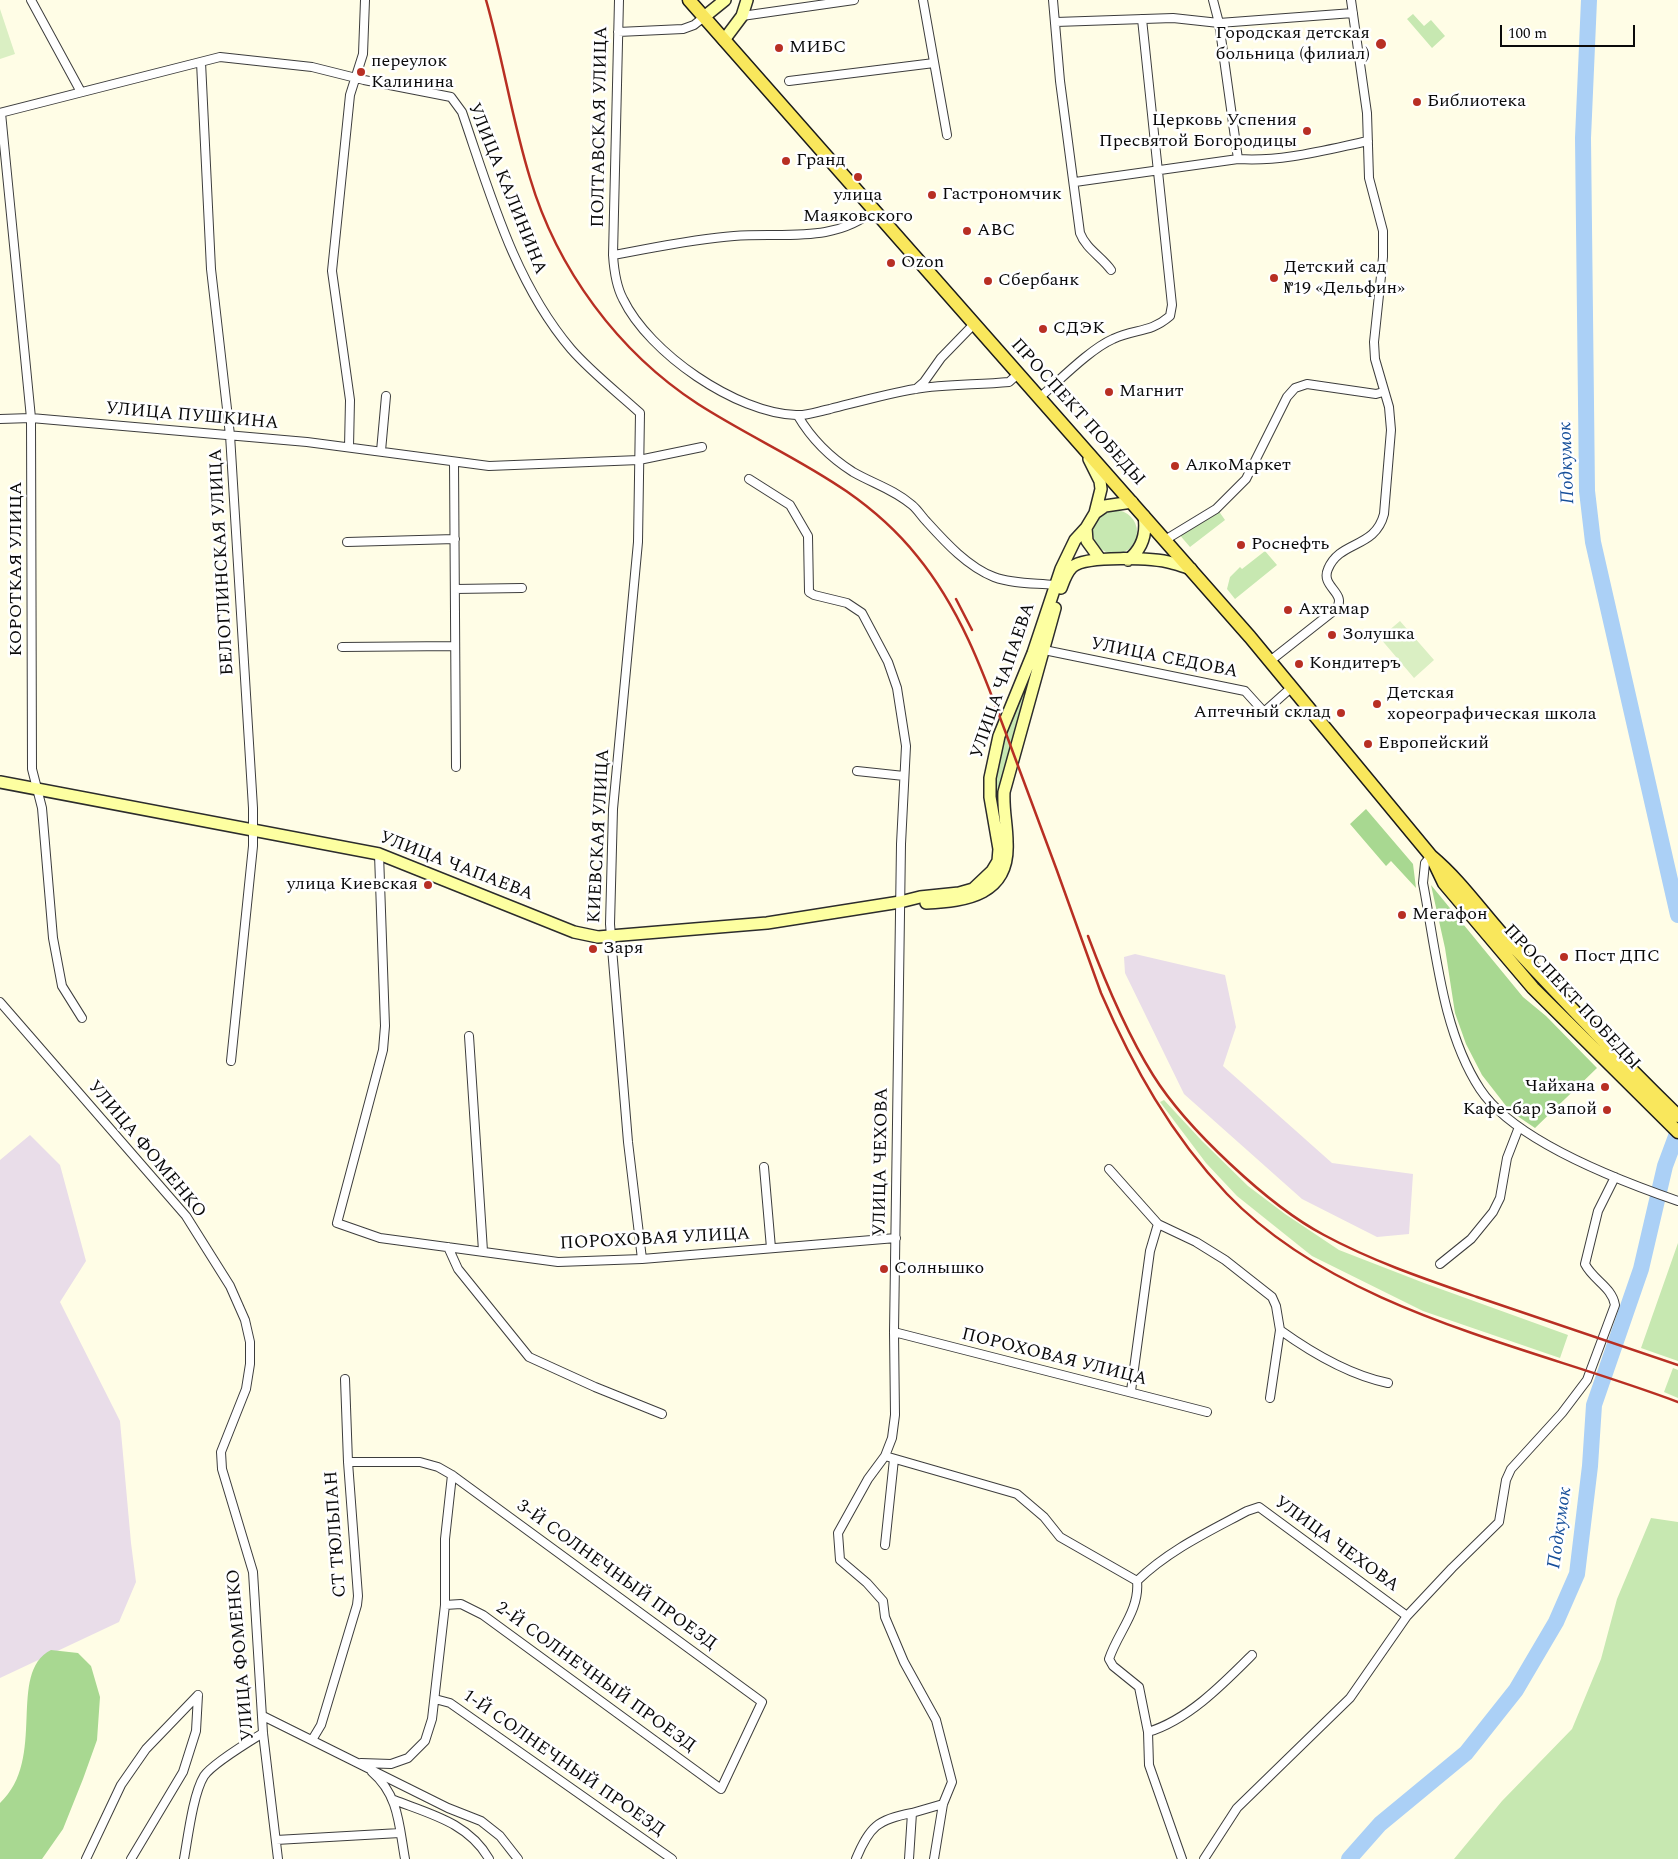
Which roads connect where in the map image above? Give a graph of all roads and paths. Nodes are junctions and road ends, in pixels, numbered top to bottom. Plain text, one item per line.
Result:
1 (31, 0) edge
2 (366, 0) edge
3 (619, 0) edge
4 (689, 0) edge
5 (725, 0) edge
6 (747, 0) edge
7 (854, 0) edge
8 (923, 0) edge
9 (1053, 0) edge
10 (1213, 0) edge
11 (1351, 0) edge
12 (1353, 13) junction
13 (742, 16) junction
14 (704, 17) junction
15 (1142, 19) junction
16 (1056, 22) junction
17 (1219, 23) junction
18 (618, 32) junction
19 (724, 40) junction
20 (201, 62) junction
21 (934, 63) junction
22 (355, 76) junction
23 (789, 81) dead end
24 (81, 92) junction
25 (1, 113) edge
26 (946, 135) dead end
27 (1368, 140) junction
28 (1238, 160) junction
29 (1157, 172) junction
30 (1075, 182) junction
31 (874, 210) junction
32 (613, 255) junction
33 (1111, 270) dead end
34 (974, 324) junction
35 (1018, 374) junction
36 (916, 389) junction
37 (1383, 392) junction
38 (386, 396) dead end
39 (1039, 398) junction
40 (640, 413) joint
41 (798, 416) junction
42 (31, 418) junction
43 (0, 419) edge
44 (230, 435) junction
45 (349, 447) junction
46 (702, 447) dead end
47 (1086, 450) junction
48 (381, 451) junction
49 (639, 460) junction
50 (454, 462) junction
51 (749, 479) dead end
52 (1132, 502) junction
53 (1095, 514) junction
54 (1144, 516) junction
55 (1086, 528) junction
56 (454, 539) junction
57 (1165, 540) junction
58 (347, 542) dead end
59 (1100, 558) junction
60 (1128, 560) junction
61 (1190, 569) junction
62 (1054, 586) junction
63 (522, 588) dead end
64 (455, 589) junction
65 (455, 646) junction
66 (342, 647) dead end
67 (1049, 651) dead end
68 (1270, 661) junction
69 (1292, 687) junction
70 (456, 767) dead end
71 (857, 771) dead end
72 (904, 776) junction
73 (0, 782) edge
74 (38, 789) junction
75 (253, 829) junction
76 (379, 854) junction
77 (1431, 856) junction
78 (900, 902) junction
79 (611, 936) junction
80 (0, 1002) edge
81 (82, 1018) dead end
82 (469, 1036) dead end
83 (1604, 1051) junction
84 (231, 1061) dead end
85 (1678, 1116) edge
86 (1519, 1127) junction
87 (1678, 1132) edge
88 (764, 1167) dead end
89 (1110, 1169) dead end
90 (1615, 1177) junction
91 (1678, 1201) edge
92 (1158, 1224) junction
93 (896, 1238) junction
94 (448, 1247) junction
95 (771, 1248) junction
96 (482, 1251) junction
97 (642, 1259) junction
98 (1440, 1264) dead end
99 (1280, 1330) junction
100 (894, 1332) junction
101 (345, 1379) dead end
102 (1388, 1383) dead end
103 (1131, 1392) junction
104 (1270, 1398) dead end
105 (1207, 1412) dead end
106 (662, 1414) dead end
107 (885, 1456) junction
108 (894, 1459) junction
109 (348, 1462) junction
110 (452, 1475) junction
111 (886, 1545) dead end
112 (1137, 1581) junction
113 (445, 1605) junction
114 (1407, 1616) junction
115 (1252, 1655) dead end
116 (435, 1699) junction
117 (263, 1716) junction
118 (1148, 1732) junction
119 (263, 1733) junction
120 (312, 1740) junction
121 (361, 1763) junction
122 (721, 1789) joint
123 (394, 1800) junction
124 (943, 1804) junction
125 (912, 1813) junction
126 (400, 1833) junction
127 (276, 1840) junction
128 (86, 1859) edge
129 (131, 1859) edge
130 (184, 1859) edge
131 (278, 1859) edge
132 (405, 1859) edge
133 (489, 1859) edge
134 (518, 1859) edge
135 (672, 1859) edge
136 (856, 1859) edge
137 (909, 1859) edge
138 (934, 1859) edge
139 (1182, 1859) edge
140 (1204, 1859) edge

1 - 24 street
2 - 22 street
3 - 18 street, ПОЛТАВСКАЯ УЛИЦА
4 - 14 main road, ПРОСПЕКТ ПОБЕДЫ
5 - 14 main road
6 - 13 main road
7 - 13 street
8 - 21 street
9 - 16 street
10 - 17 street
11 - 12 street
12 - 17 street
12 - 27 street
13 - 19 main road
14 - 18 street
14 - 19 main road, ПРОСПЕКТ ПОБЕДЫ
15 - 16 street
15 - 17 street
15 - 29 street
16 - 30 street
17 - 28 street
18 - 32 street, ПОЛТАВСКАЯ УЛИЦА
19 - 31 main road, ПРОСПЕКТ ПОБЕДЫ
20 - 22 street, УЛИЦА КАЛИНИНА
20 - 24 street, УЛИЦА КАЛИНИНА
20 - 44 street, БЕЛОГЛИНСКАЯ УЛИЦА
21 - 23 street
21 - 26 street
22 - 40 street, УЛИЦА КАЛИНИНА
22 - 45 street
24 - 25 street, УЛИЦА КАЛИНИНА
25 - 42 street, КОРОТКАЯ УЛИЦА
27 - 28 street
27 - 37 street
28 - 29 street
29 - 30 street
29 - 39 street
30 - 33 street
31 - 32 street
31 - 34 main road, ПРОСПЕКТ ПОБЕДЫ
32 - 41 street, ПОЛТАВСКАЯ УЛИЦА
34 - 35 main road, ПРОСПЕКТ ПОБЕДЫ
34 - 36 street
35 - 36 street
35 - 39 main road, ПРОСПЕКТ ПОБЕДЫ
36 - 41 street
37 - 57 street
37 - 68 street
38 - 48 street
39 - 47 main road, ПРОСПЕКТ ПОБЕДЫ
40 - 49 street, КИЕВСКАЯ УЛИЦА
41 - 62 street
42 - 43 street, УЛИЦА ПУШКИНА
42 - 44 street, УЛИЦА ПУШКИНА
42 - 74 street, КОРОТКАЯ УЛИЦА
44 - 45 street, УЛИЦА ПУШКИНА
44 - 75 street, БЕЛОГЛИНСКАЯ УЛИЦА
45 - 48 street, УЛИЦА ПУШКИНА
46 - 49 street, УЛИЦА ПУШКИНА
47 - 52 main road, ПРОСПЕКТ ПОБЕДЫ
47 - 53 main road, УЛИЦА ЧАПАЕВА
48 - 50 street, УЛИЦА ПУШКИНА
49 - 50 street, УЛИЦА ПУШКИНА
49 - 79 street, КИЕВСКАЯ УЛИЦА
50 - 56 street
51 - 72 street, УЛИЦА ЧЕХОВА
52 - 53 main road
52 - 54 main road, ПРОСПЕКТ ПОБЕДЫ
53 - 55 main road, УЛИЦА ЧАПАЕВА
54 - 57 main road, ПРОСПЕКТ ПОБЕДЫ
54 - 60 main road
55 - 59 main road
55 - 62 main road, УЛИЦА ЧАПАЕВА
56 - 58 street
56 - 64 street
57 - 61 main road, ПРОСПЕКТ ПОБЕДЫ
59 - 60 main road, УЛИЦА ЧАПАЕВА
59 - 78 main road, УЛИЦА ЧАПАЕВА
60 - 61 main road, УЛИЦА ЧАПАЕВА
61 - 68 main road, ПРОСПЕКТ ПОБЕДЫ
62 - 78 main road, УЛИЦА ЧАПАЕВА
63 - 64 street
64 - 65 street
65 - 66 street
65 - 70 street
67 - 69 street, УЛИЦА СЕДОВА
68 - 69 main road, ПРОСПЕКТ ПОБЕДЫ
69 - 77 main road, ПРОСПЕКТ ПОБЕДЫ
71 - 72 street
72 - 78 street, УЛИЦА ЧЕХОВА
73 - 74 main road, УЛИЦА ЧАПАЕВА
74 - 75 main road, УЛИЦА ЧАПАЕВА
74 - 81 street, КОРОТКАЯ УЛИЦА
75 - 76 main road, УЛИЦА ЧАПАЕВА
75 - 84 street, БЕЛОГЛИНСКАЯ УЛИЦА
76 - 79 main road, УЛИЦА ЧАПАЕВА
76 - 94 street, ПОРОХОВАЯ УЛИЦА
77 - 83 main road, ПРОСПЕКТ ПОБЕДЫ
77 - 86 street
78 - 79 main road, УЛИЦА ЧАПАЕВА
78 - 93 street, УЛИЦА ЧЕХОВА
79 - 97 street, КИЕВСКАЯ УЛИЦА
80 - 117 street, УЛИЦА ФОМЕНКО
82 - 96 street
83 - 85 main road, ПРОСПЕКТ ПОБЕДЫ
83 - 87 main road, ПРОСПЕКТ ПОБЕДЫ
86 - 90 street
86 - 98 street
88 - 95 street, ПОРОХОВАЯ УЛИЦА
89 - 92 street
90 - 91 street
90 - 114 street
92 - 99 street
92 - 103 street
93 - 95 street, ПОРОХОВАЯ УЛИЦА
93 - 100 street, УЛИЦА ЧЕХОВА
94 - 96 street, ПОРОХОВАЯ УЛИЦА
94 - 106 street
95 - 97 street, ПОРОХОВАЯ УЛИЦА
96 - 97 street, ПОРОХОВАЯ УЛИЦА
99 - 102 street
99 - 104 street
100 - 103 street, ПОРОХОВАЯ УЛИЦА
100 - 107 street, УЛИЦА ЧЕХОВА
101 - 109 street, СТ ТЮЛЬПАН
103 - 105 street, ПОРОХОВАЯ УЛИЦА
107 - 108 street
107 - 124 street, УЛИЦА ЧЕХОВА
108 - 111 street
108 - 112 street
109 - 110 street, 3-Й СОЛНЕЧНЫЙ ПРОЕЗД
109 - 120 street, СТ ТЮЛЬПАН
110 - 113 street
110 - 122 street, 3-Й СОЛНЕЧНЫЙ ПРОЕЗД
112 - 114 street, УЛИЦА ЧЕХОВА
112 - 118 street
113 - 116 street
113 - 122 street, 2-Й СОЛНЕЧНЫЙ ПРОЕЗД
114 - 140 street
115 - 118 street
116 - 121 street
116 - 135 street, 1-Й СОЛНЕЧНЫЙ ПРОЕЗД
117 - 119 street, УЛИЦА ФОМЕНКО
117 - 120 street
118 - 139 street
119 - 127 street, УЛИЦА ФОМЕНКО
119 - 130 street
120 - 121 street
121 - 123 street
121 - 134 street
123 - 126 street
123 - 133 street
124 - 125 street
124 - 138 street
125 - 136 street
125 - 137 street
126 - 127 street
126 - 132 street
127 - 131 street, УЛИЦА ФОМЕНКО
128 - 129 street

